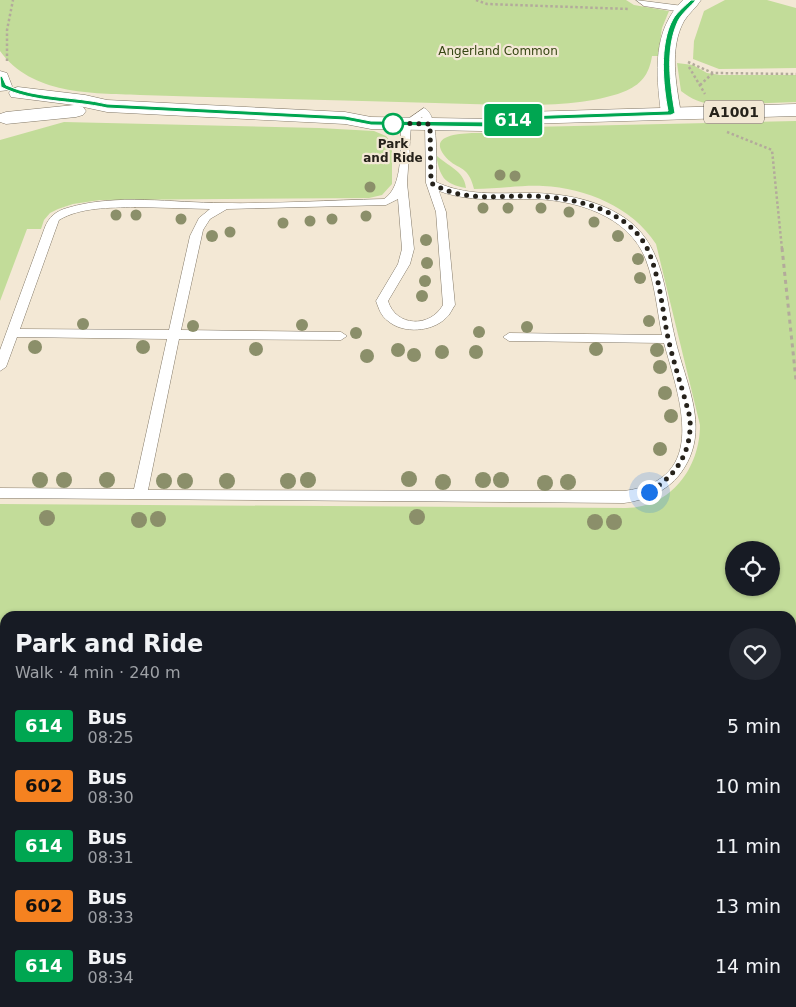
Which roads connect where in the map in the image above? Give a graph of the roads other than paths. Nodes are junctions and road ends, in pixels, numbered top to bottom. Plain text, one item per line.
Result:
1 (640, 0) edge
2 (688, 5) edge
3 (6, 81) edge
4 (107, 106) junction
5 (796, 110) edge
6 (671, 113) junction
7 (345, 118) junction
8 (427, 118) junction
9 (3, 120) edge
10 (406, 124) junction
11 (402, 183) junction
12 (431, 183) junction
13 (226, 206) junction
14 (12, 333) junction
15 (174, 334) junction
16 (341, 336) dead end
17 (509, 337) dead end
18 (668, 339) junction
19 (0, 367) edge
20 (0, 493) edge
21 (140, 495) junction

1 - 2 lane
2 - 6 main road
3 - 4 main road, A1001
3 - 9 main road
4 - 7 main road, A1001
4 - 9 main road, A1001
5 - 6 main road, A1001
6 - 8 main road, A1001
7 - 8 main road, A1001
7 - 10 main road, A1001
8 - 10 main road, A1001
8 - 12 lane
10 - 11 lane
11 - 12 lane
11 - 13 lane
12 - 18 lane
13 - 14 lane
13 - 15 lane
14 - 15 lane
14 - 19 lane
15 - 16 lane
15 - 21 lane
17 - 18 lane
18 - 21 lane
20 - 21 lane

